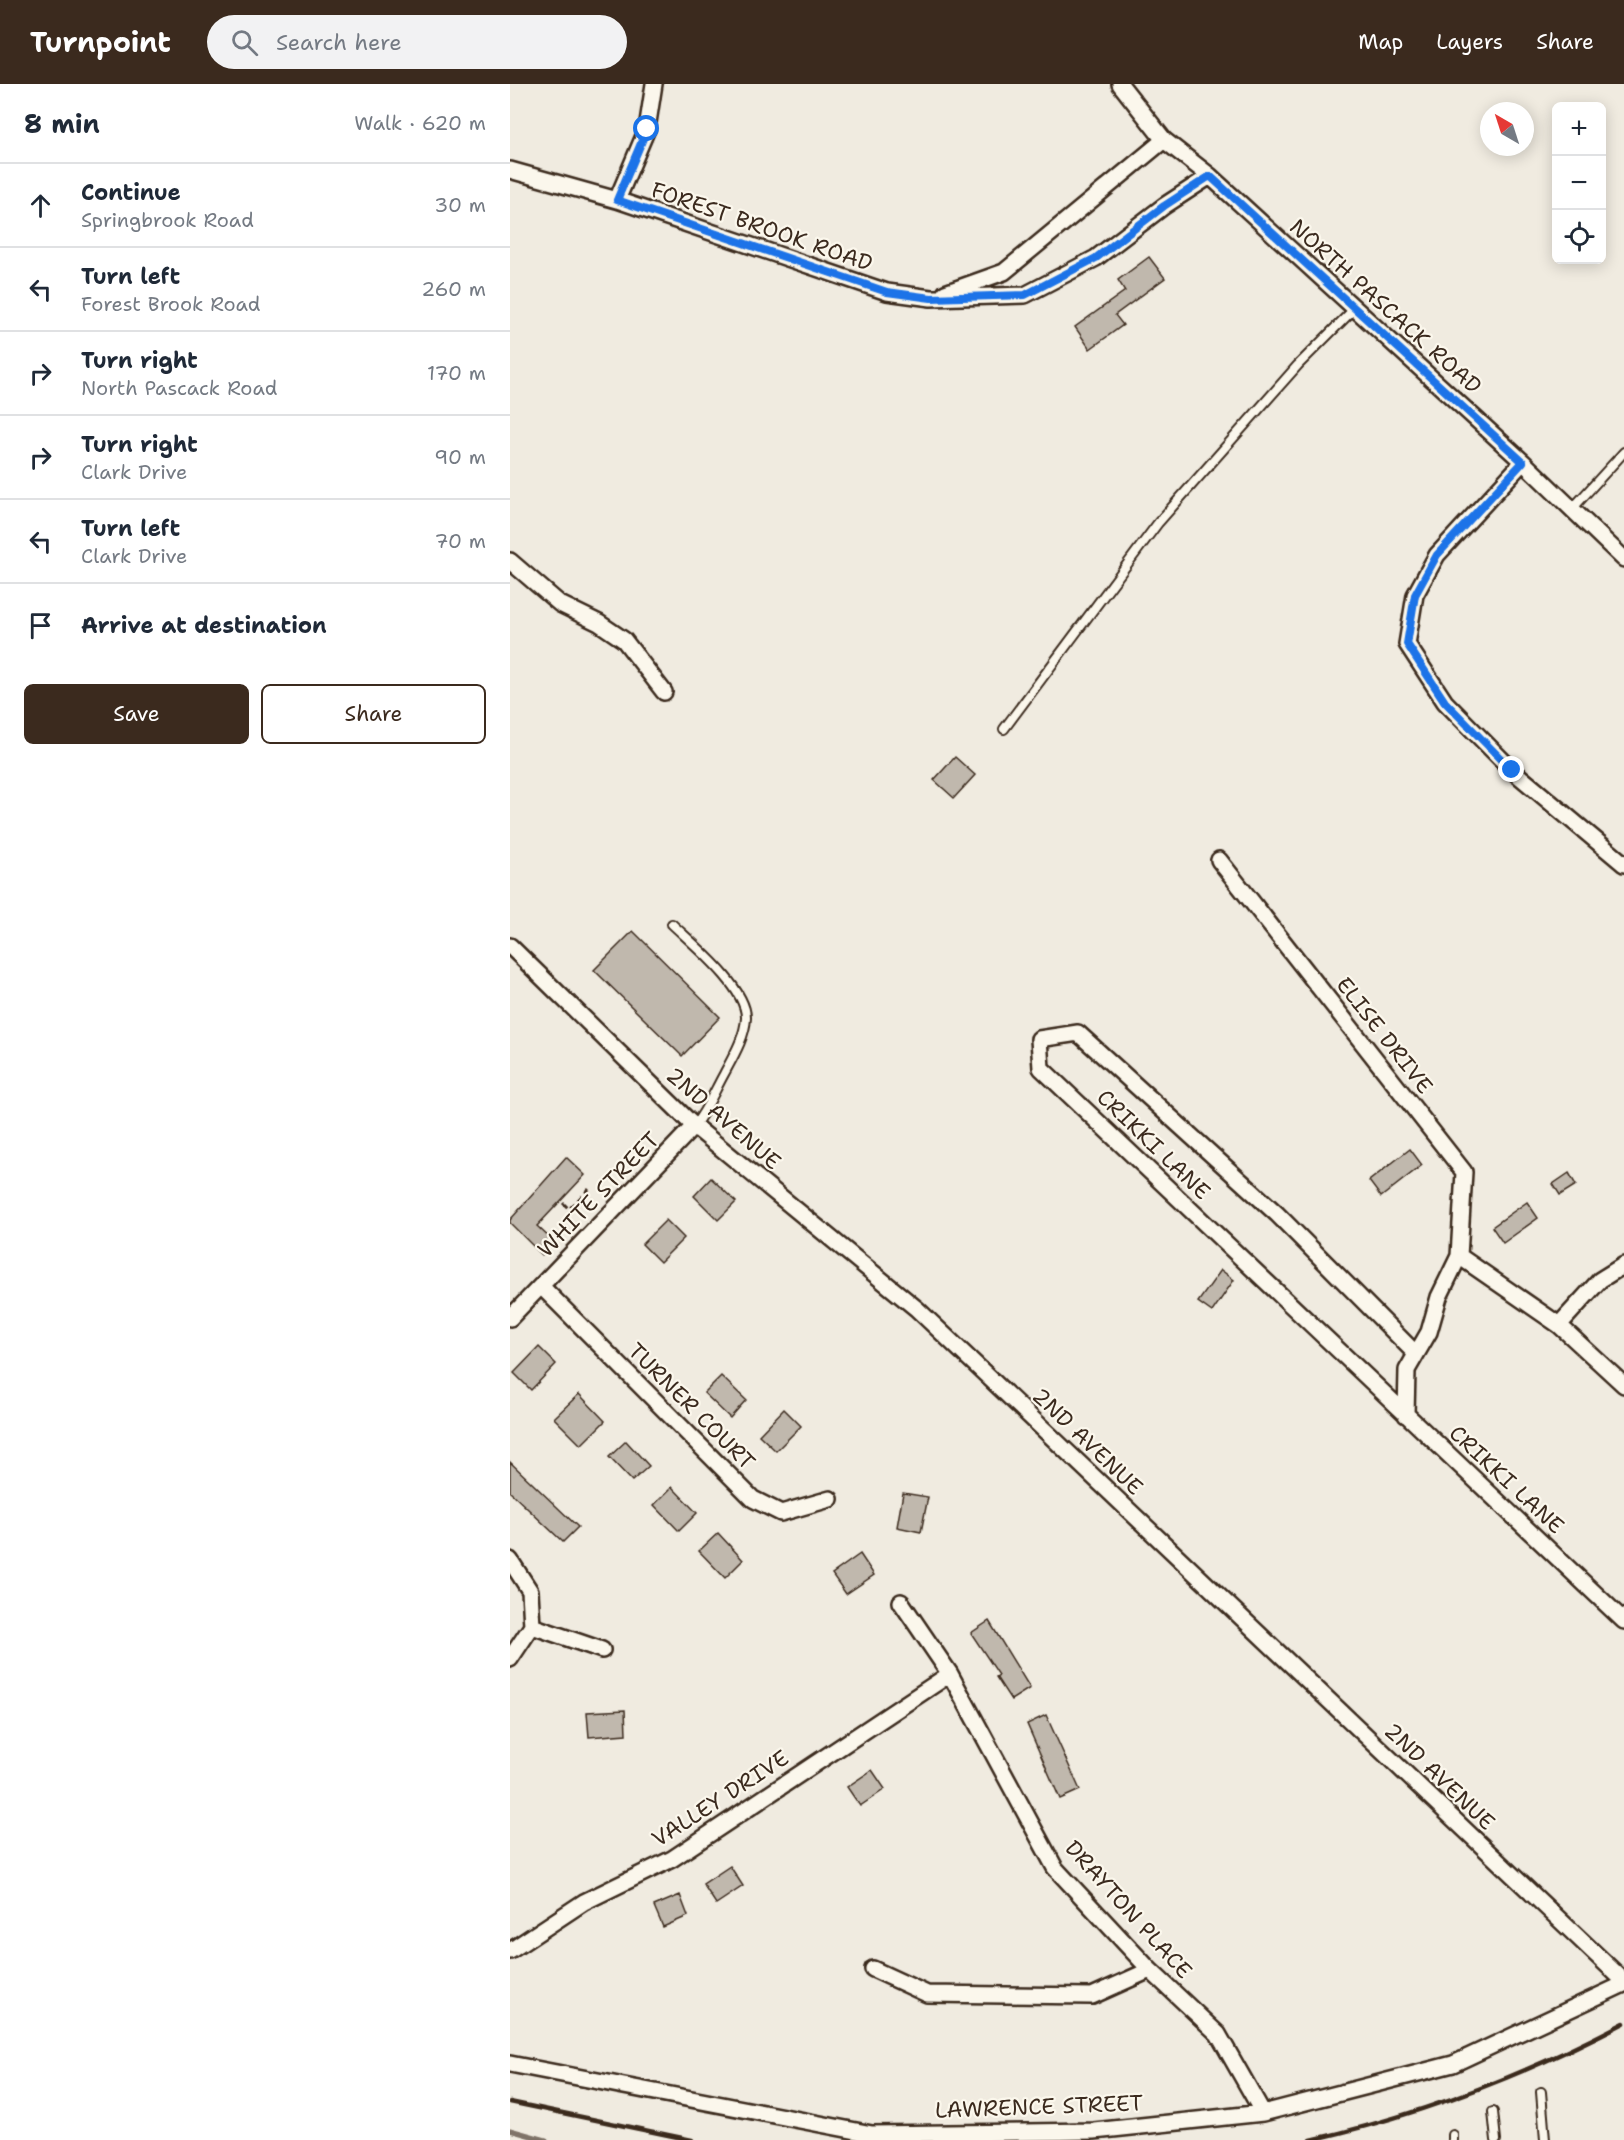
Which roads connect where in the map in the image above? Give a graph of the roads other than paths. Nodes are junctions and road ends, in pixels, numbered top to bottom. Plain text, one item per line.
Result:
1 (654, 84) edge
2 (1120, 84) edge
3 (1164, 140) junction
4 (510, 170) edge
5 (1210, 176) junction
6 (617, 200) junction
7 (931, 298) junction
8 (1355, 308) junction
9 (1624, 452) edge
10 (1523, 462) junction
11 (1572, 509) junction
12 (1624, 559) edge
13 (510, 561) edge
14 (664, 692) dead end
15 (1004, 729) dead end
16 (1219, 860) dead end
17 (1624, 864) edge
18 (672, 924) dead end
19 (510, 946) edge
20 (694, 1126) junction
21 (1459, 1256) junction
22 (1624, 1265) edge
23 (541, 1286) junction
24 (510, 1318) edge
25 (1559, 1325) junction
26 (1416, 1354) junction
27 (1624, 1385) edge
28 (1406, 1414) junction
29 (830, 1499) dead end
30 (510, 1560) edge
31 (901, 1602) dead end
32 (1624, 1621) edge
33 (532, 1626) junction
34 (602, 1650) dead end
35 (510, 1659) edge
36 (950, 1674) junction
37 (510, 1951) edge
38 (873, 1969) dead end
39 (1150, 1970) junction
40 (1624, 1982) edge
41 (510, 2064) edge
42 (1540, 2092) dead end
43 (1493, 2112) dead end
44 (1263, 2113) junction
45 (1496, 2140) edge
46 (1545, 2140) edge

1 - 6 street
2 - 3 street, NORTH PASCACK ROAD
3 - 5 street, NORTH PASCACK ROAD
3 - 7 street, FOREST BROOK ROAD
4 - 6 street, FOREST BROOK ROAD
5 - 7 street, FOREST BROOK ROAD
5 - 8 street, NORTH PASCACK ROAD
6 - 7 street, FOREST BROOK ROAD
8 - 10 street, NORTH PASCACK ROAD
8 - 15 lane
9 - 11 lane
10 - 11 street, NORTH PASCACK ROAD
10 - 17 street
11 - 12 street, NORTH PASCACK ROAD
13 - 14 street
16 - 21 street, ELISE DRIVE
18 - 20 lane
19 - 20 street, 2ND AVENUE
20 - 23 street, WHITE STREET
20 - 40 street, 2ND AVENUE
21 - 25 street
21 - 26 street, ELISE DRIVE
22 - 25 street
23 - 24 street, WHITE STREET
23 - 29 street, TURNER COURT
25 - 27 street
26 - 28 street, ELISE DRIVE
26 - 28 street, CRIKKI LANE
28 - 32 street, CRIKKI LANE
30 - 33 street
31 - 36 street, DRAYTON PLACE
33 - 34 street
33 - 35 street
36 - 37 street, VALLEY DRIVE
36 - 39 street, DRAYTON PLACE
38 - 39 street
39 - 44 street, DRAYTON PLACE
40 - 44 street, LAWRENCE STREET
41 - 44 street, LAWRENCE STREET
42 - 46 lane
43 - 45 lane

